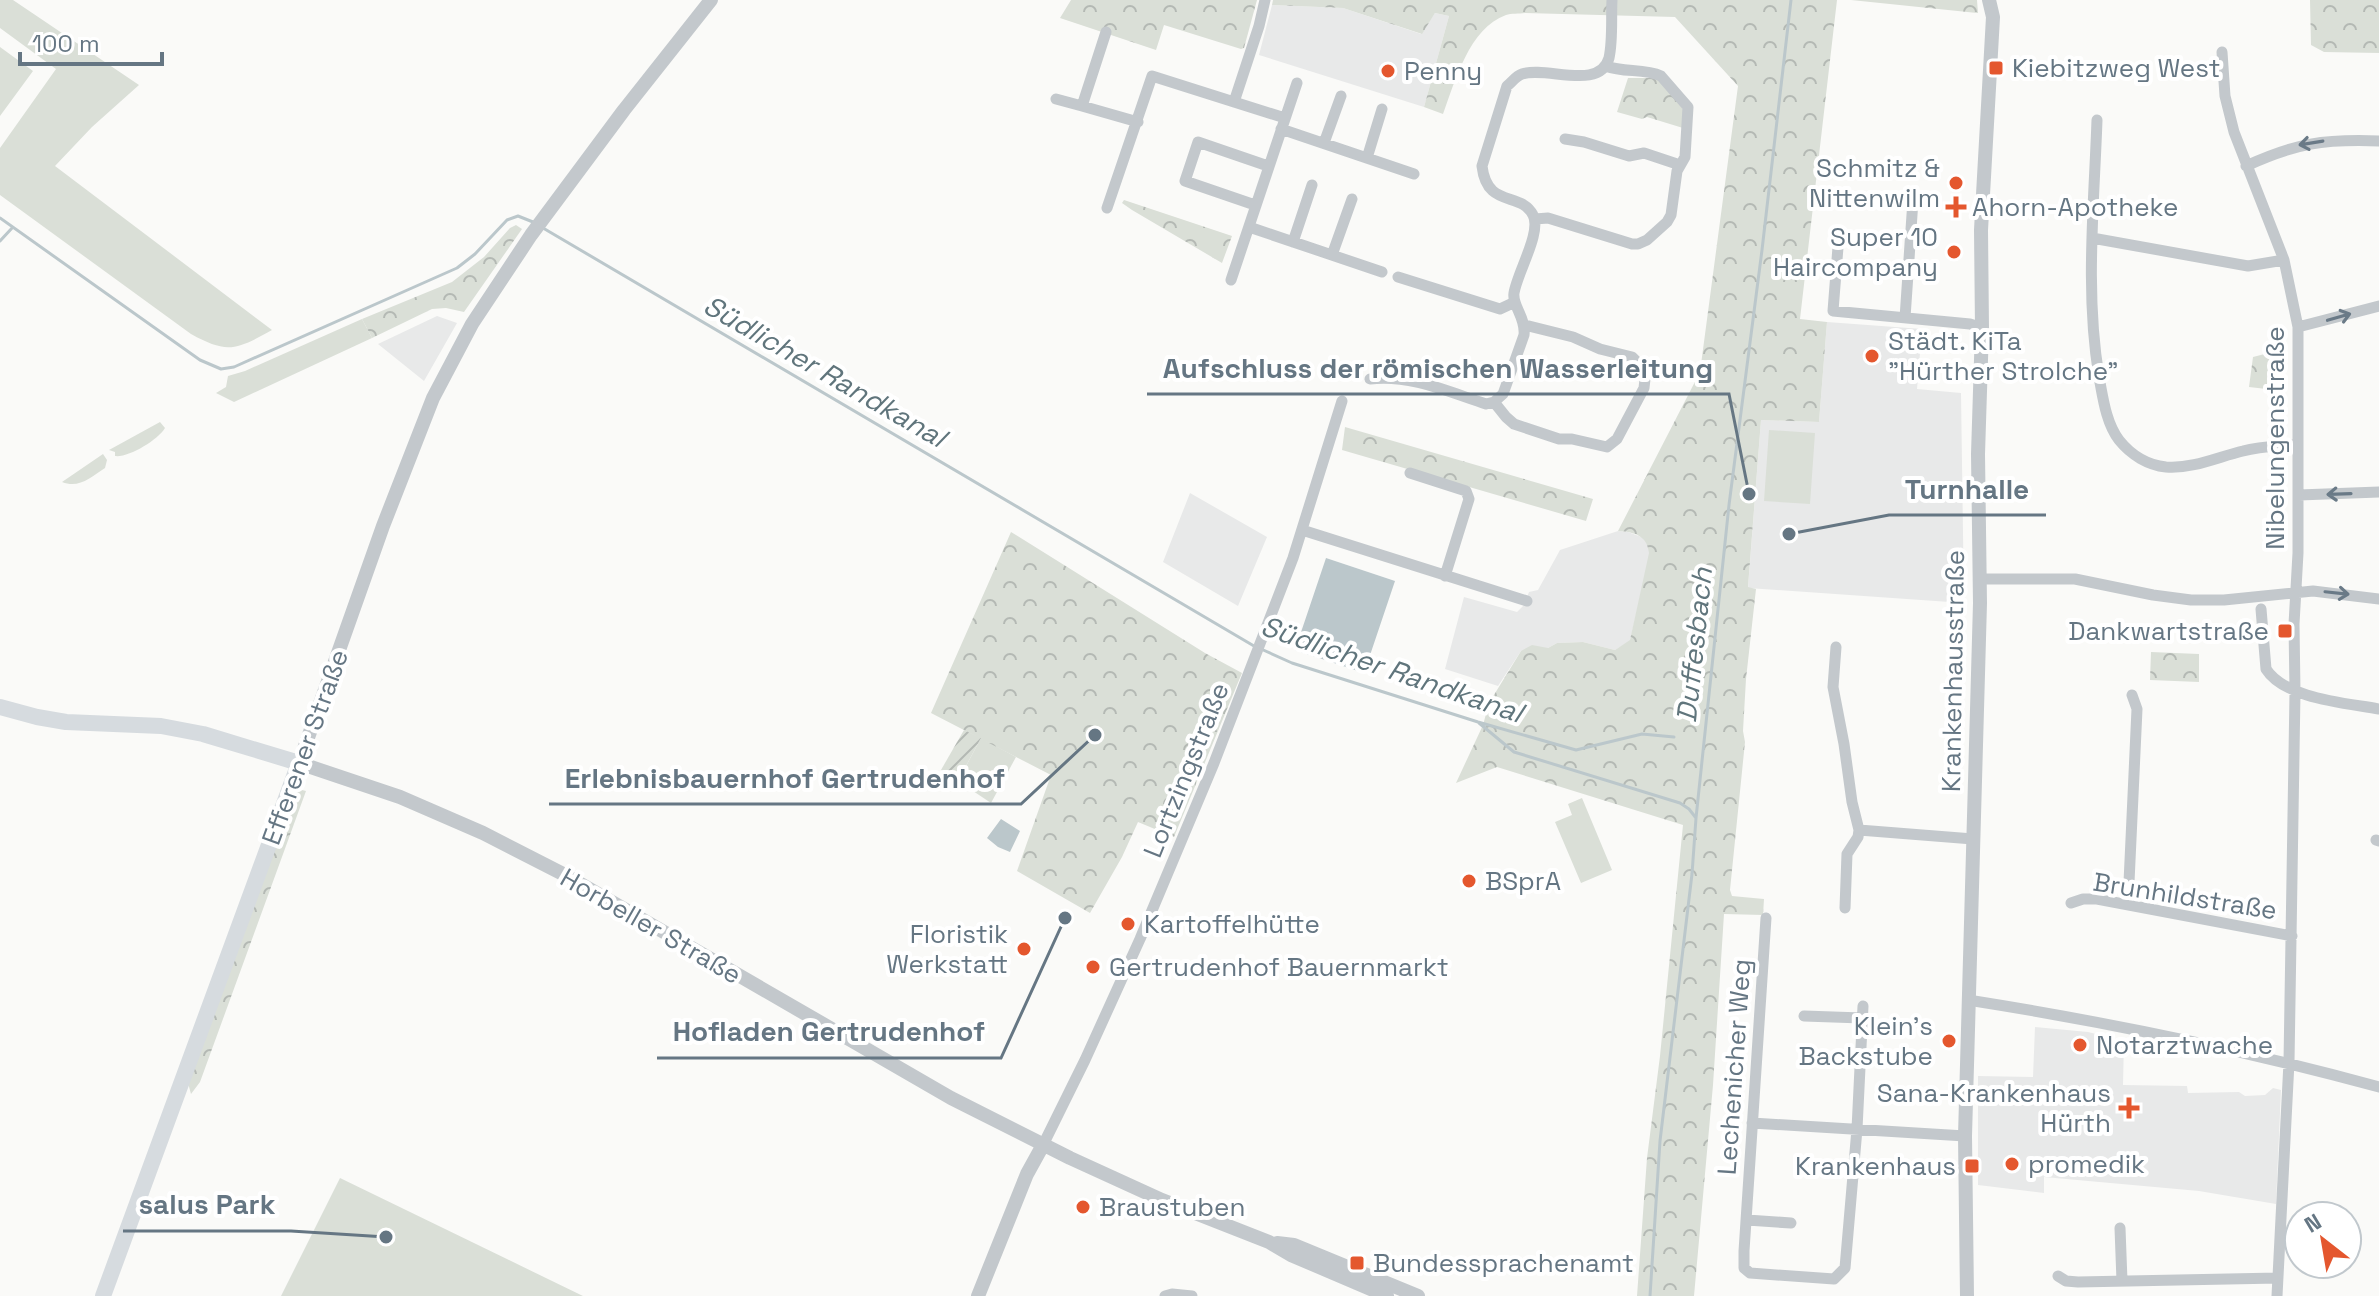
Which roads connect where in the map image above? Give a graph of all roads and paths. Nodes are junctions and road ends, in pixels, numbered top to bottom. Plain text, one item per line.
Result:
1 (711, 0) edge
2 (1265, 0) edge
3 (1612, 0) edge
4 (1989, 0) edge
5 (1106, 32) dead end
6 (2222, 52) dead end
7 (1606, 66) junction
8 (1297, 83) dead end
9 (1341, 96) dead end
10 (1056, 99) dead end
11 (1234, 102) junction
12 (1082, 106) junction
13 (1382, 109) dead end
14 (2097, 120) dead end
15 (1138, 122) junction
16 (1283, 124) junction
17 (1565, 139) dead end
18 (2379, 141) edge
19 (1324, 143) junction
20 (1367, 158) junction
21 (1680, 165) junction
22 (1268, 166) junction
23 (2246, 166) junction
24 (1414, 174) dead end
25 (1312, 185) dead end
26 (1352, 199) dead end
27 (1913, 200) dead end
28 (1255, 205) junction
29 (1107, 208) dead end
30 (1535, 219) junction
31 (1249, 227) junction
32 (2092, 238) junction
33 (1293, 242) junction
34 (1838, 247) dead end
35 (1332, 255) junction
36 (2284, 260) junction
37 (1382, 272) dead end
38 (1398, 277) dead end
39 (1231, 280) dead end
40 (1515, 302) junction
41 (2379, 306) edge
42 (1905, 318) junction
43 (1525, 325) junction
44 (2298, 327) junction
45 (1982, 328) junction
46 (1370, 379) dead end
47 (1342, 401) dead end
48 (1494, 402) junction
49 (2298, 444) junction
50 (1410, 473) dead end
51 (2379, 492) edge
52 (2299, 495) junction
53 (1302, 530) junction
54 (1445, 576) junction
55 (1980, 579) junction
56 (2295, 594) junction
57 (2379, 599) edge
58 (1527, 601) dead end
59 (2261, 609) dead end
60 (1836, 647) dead end
61 (2295, 692) junction
62 (2132, 695) dead end
63 (0, 707) edge
64 (2379, 709) edge
65 (299, 763) junction
66 (1859, 830) junction
67 (1973, 839) junction
68 (2071, 903) dead end
69 (2128, 904) junction
70 (1845, 908) dead end
71 (1766, 918) dead end
72 (2292, 936) junction
73 (1968, 1000) junction
74 (1804, 1016) dead end
75 (2289, 1062) junction
76 (2379, 1087) edge
77 (1752, 1123) junction
78 (1857, 1129) junction
79 (1965, 1136) junction
80 (1043, 1145) junction
81 (1747, 1220) junction
82 (1791, 1223) dead end
83 (2120, 1228) dead end
84 (1269, 1242) junction
85 (2058, 1276) dead end
86 (2278, 1278) junction
87 (2122, 1281) junction
88 (103, 1296) edge
89 (978, 1296) edge
90 (1165, 1296) edge
91 (1192, 1296) edge
92 (1387, 1296) edge
93 (1418, 1296) edge
94 (1967, 1296) edge
95 (2277, 1296) edge

1 - 65 street, Efferener Straße
2 - 11 street
3 - 7 street
4 - 45 street, Krankenhausstraße
5 - 12 street
6 - 23 street, Nibelungenstraße
7 - 21 street
7 - 30 street
8 - 16 street
9 - 19 street
10 - 12 street
11 - 15 street
11 - 16 street
12 - 15 street
13 - 20 street
14 - 32 street
15 - 29 street
16 - 19 street
16 - 22 street
17 - 21 street
18 -> 23 street
19 - 20 street
20 - 24 street
21 - 30 street
22 - 28 street
22 - 28 street
23 - 36 street, Nibelungenstraße
25 - 33 street
26 - 35 street
27 - 42 street
28 - 31 street
30 - 40 street
31 - 33 street
31 - 39 street
32 - 36 street
32 - 49 street
33 - 35 street
34 - 42 street
35 - 37 street
36 - 44 street, Nibelungenstraße
38 - 40 street
40 - 43 street
44 -> 41 street
42 - 45 street
43 - 48 street
43 - 48 street
44 - 49 street, Nibelungenstraße
45 - 55 street, Krankenhausstraße
46 - 48 street
47 - 53 street, Lortzingstraße
49 - 52 street, Nibelungenstraße
50 - 54 street
51 -> 52 street
52 - 56 street, Nibelungenstraße
53 - 54 street
53 - 80 street, Lortzingstraße
54 - 58 street
55 - 56 street
55 - 67 street, Krankenhausstraße
56 -> 57 street
56 - 61 street, Nibelungenstraße
59 - 61 street
60 - 66 street
61 - 64 street
61 - 72 street, Nibelungenstraße
62 - 69 street
63 - 65 main road, Horbeller Straße
65 - 80 street, Horbeller Straße
65 - 88 main road, Efferener Straße
66 - 67 street
66 - 70 street
67 - 73 street, Krankenhausstraße
68 - 69 street, Brunhildstraße
69 - 72 street, Brunhildstraße
71 - 77 street, Lechenicher Weg
72 - 75 street, Nibelungenstraße
73 - 75 street
73 - 79 street, Krankenhausstraße
74 - 78 street
75 - 76 street
75 - 86 street, Nibelungenstraße
77 - 78 street
77 - 81 street, Lechenicher Weg
78 - 79 street
78 - 81 street, Lechenicher Weg
79 - 94 street, Krankenhausstraße
80 - 84 street, Horbeller Straße
80 - 89 street
81 - 82 street
83 - 87 street
84 - 92 street, Horbeller Straße
84 - 93 street, Horbeller Straße
85 - 87 street
86 - 87 street
86 - 95 street, Nibelungenstraße
90 - 91 street

